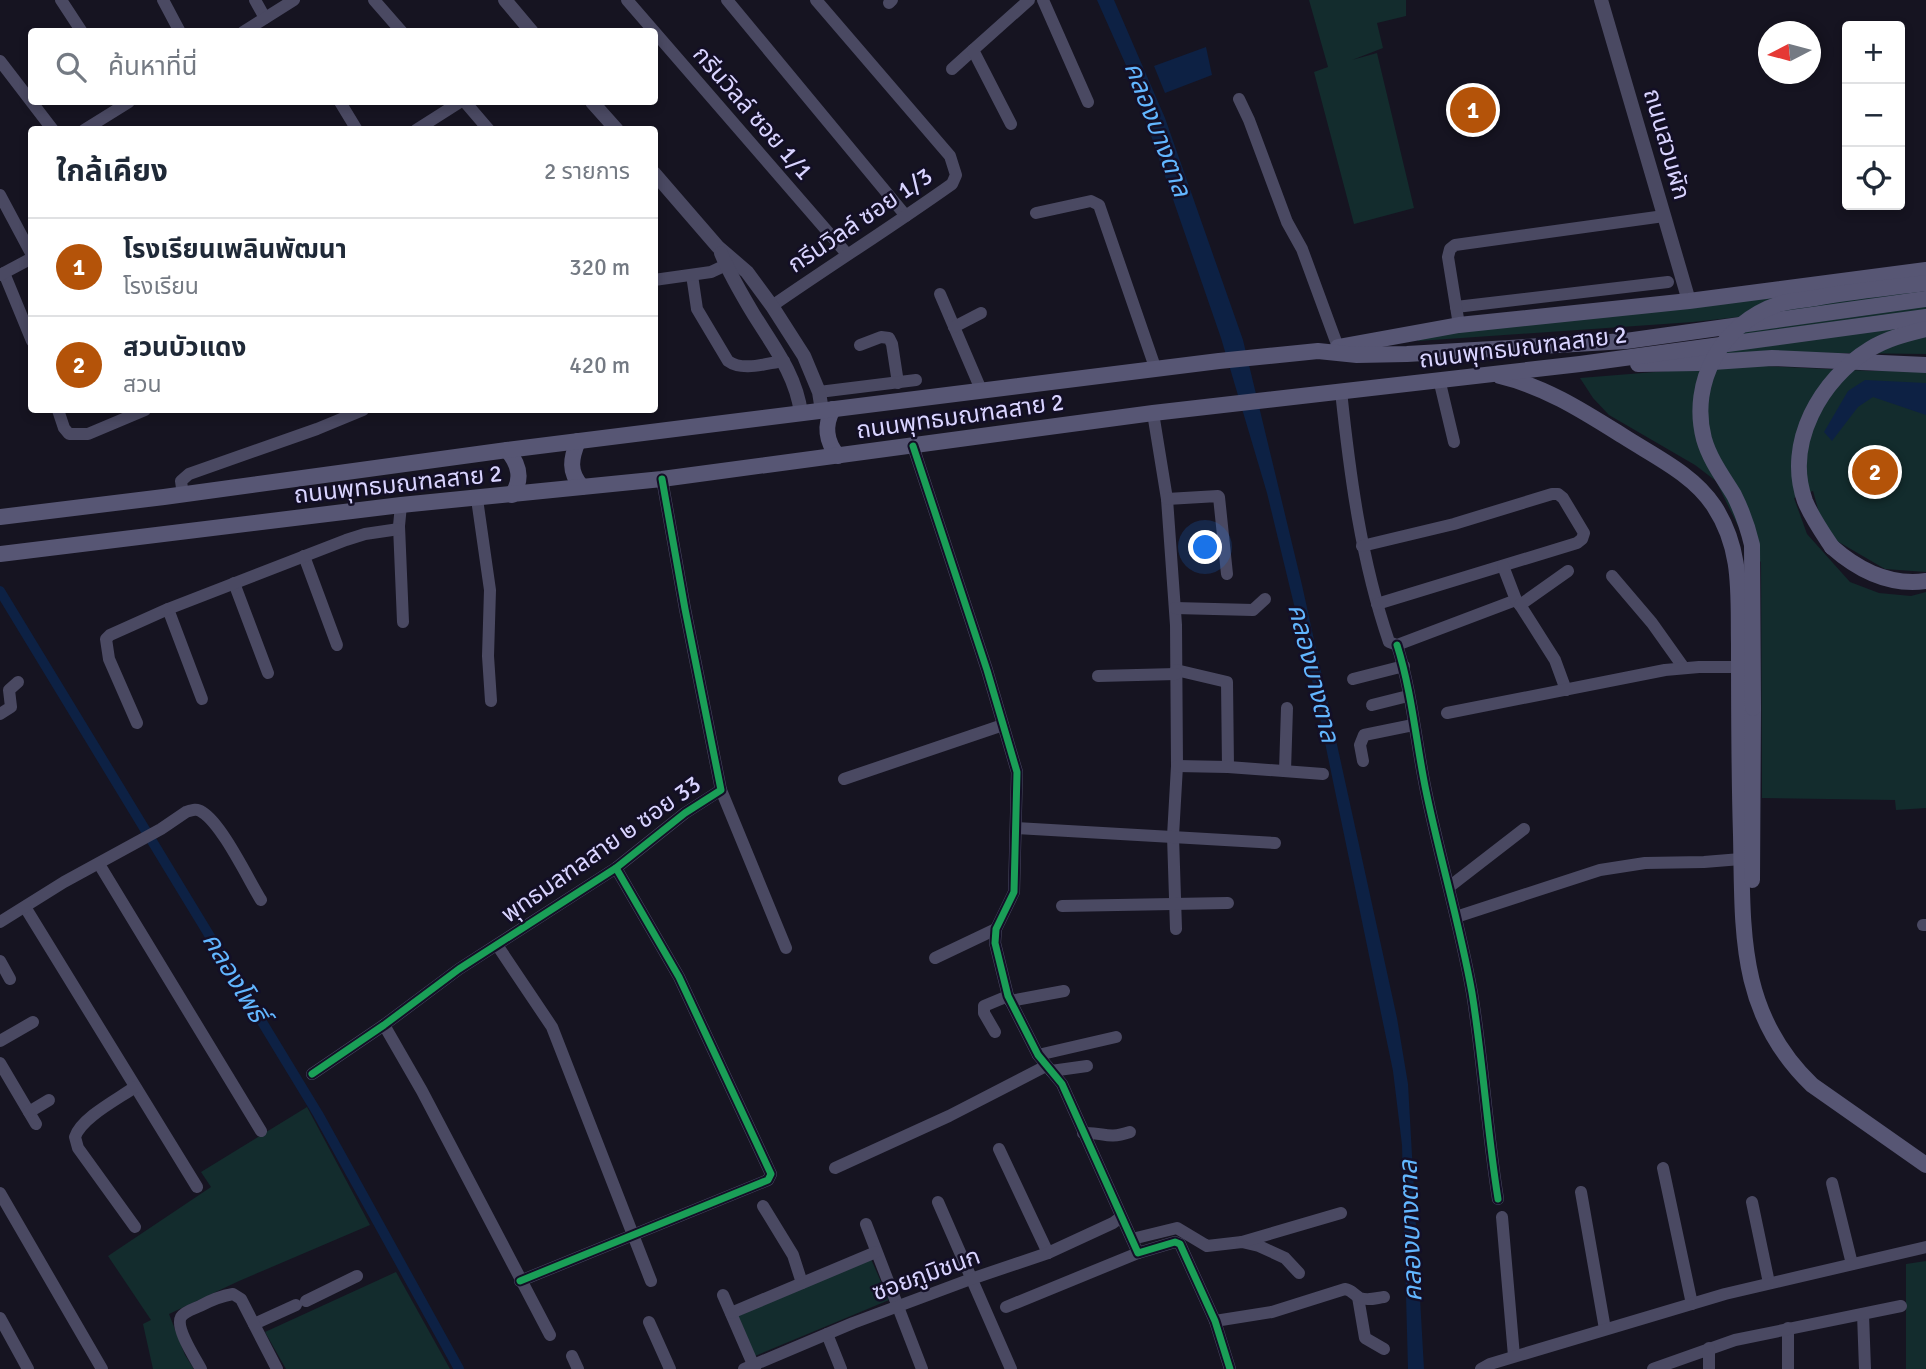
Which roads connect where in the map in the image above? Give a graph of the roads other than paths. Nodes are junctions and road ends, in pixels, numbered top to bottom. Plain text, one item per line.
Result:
1 (61, 0) edge
2 (163, 0) edge
3 (255, 0) edge
4 (294, 0) edge
5 (374, 0) edge
6 (505, 0) edge
7 (627, 0) edge
8 (727, 0) edge
9 (816, 0) edge
10 (1029, 0) edge
11 (1043, 0) edge
12 (1601, 0) edge
13 (265, 18) junction
14 (79, 28) edge
15 (178, 28) edge
16 (249, 28) edge
17 (398, 28) edge
18 (529, 28) edge
19 (651, 28) edge
20 (658, 36) edge
21 (973, 50) junction
22 (1, 63) edge
23 (952, 69) dead end
24 (28, 98) edge
25 (1239, 99) dead end
26 (1088, 102) dead end
27 (34, 105) edge
28 (124, 105) edge
29 (342, 105) edge
30 (457, 105) edge
31 (465, 105) edge
32 (596, 105) edge
33 (1011, 124) dead end
34 (50, 126) edge
35 (90, 126) edge
36 (355, 126) edge
37 (423, 126) edge
38 (485, 126) edge
39 (614, 126) edge
40 (658, 178) edge
41 (0, 195) edge
42 (1036, 213) dead end
43 (906, 216) junction
44 (1664, 216) junction
45 (718, 247) junction
46 (28, 249) edge
47 (847, 254) junction
48 (28, 259) edge
49 (726, 265) junction
50 (1926, 270) edge
51 (2, 274) edge
52 (692, 275) junction
53 (658, 279) edge
54 (1668, 282) dead end
55 (1926, 283) edge
56 (940, 294) dead end
57 (1922, 300) edge
58 (1689, 301) junction
59 (772, 306) junction
60 (1456, 307) junction
61 (981, 313) dead end
62 (755, 317) junction
63 (1926, 317) edge
64 (1459, 325) junction
65 (954, 327) junction
66 (1926, 329) edge
67 (28, 332) edge
68 (860, 345) dead end
69 (1338, 347) junction
70 (1318, 351) junction
71 (784, 361) junction
72 (1580, 364) junction
73 (1926, 365) edge
74 (1156, 370) junction
75 (1491, 374) junction
76 (1439, 379) junction
77 (916, 380) dead end
78 (898, 383) junction
79 (1341, 391) junction
80 (818, 392) junction
81 (982, 392) junction
82 (827, 410) junction
83 (59, 413) edge
84 (138, 413) edge
85 (356, 413) edge
86 (801, 413) junction
87 (1153, 413) junction
88 (578, 441) junction
89 (1454, 442) dead end
90 (913, 446) junction
91 (507, 450) junction
92 (838, 456) junction
93 (662, 479) junction
94 (582, 487) junction
95 (183, 495) junction
96 (512, 495) junction
97 (477, 499) junction
98 (1167, 499) junction
99 (401, 505) junction
100 (0, 517) edge
101 (399, 529) junction
102 (1362, 546) junction
103 (0, 554) edge
104 (304, 556) junction
105 (1503, 566) junction
106 (1568, 571) dead end
107 (1227, 574) dead end
108 (1612, 576) dead end
109 (1926, 581) edge
110 (234, 583) junction
111 (1265, 599) dead end
112 (1518, 603) junction
113 (1377, 604) junction
114 (1175, 608) junction
115 (168, 609) junction
116 (403, 622) dead end
117 (337, 645) dead end
118 (1397, 645) junction
119 (1404, 666) junction
120 (1739, 667) junction
121 (1684, 668) junction
122 (1176, 672) junction
123 (268, 673) dead end
124 (1098, 676) dead end
125 (1353, 679) dead end
126 (18, 682) dead end
127 (1566, 690) junction
128 (1409, 696) junction
129 (202, 699) dead end
130 (491, 701) dead end
131 (1372, 705) dead end
132 (1287, 708) dead end
133 (1447, 713) dead end
134 (0, 714) edge
135 (137, 723) dead end
136 (1003, 724) junction
137 (1413, 725) junction
138 (1363, 761) dead end
139 (1177, 766) junction
140 (1228, 767) junction
141 (1285, 771) junction
142 (1323, 774) dead end
143 (844, 779) dead end
144 (721, 789) junction
145 (1016, 828) junction
146 (1524, 829) dead end
147 (1173, 836) junction
148 (1275, 843) dead end
149 (1741, 859) junction
150 (99, 864) junction
151 (616, 868) junction
152 (1449, 887) junction
153 (261, 900) dead end
154 (1228, 903) dead end
155 (1175, 904) junction
156 (1062, 906) dead end
157 (25, 907) junction
158 (1456, 917) junction
159 (0, 922) edge
160 (996, 929) junction
161 (1176, 929) dead end
162 (1743, 938) junction
163 (497, 945) junction
164 (786, 948) dead end
165 (935, 958) dead end
166 (0, 961) edge
167 (10, 979) dead end
168 (1064, 991) dead end
169 (1009, 999) junction
170 (33, 1022) dead end
171 (383, 1025) junction
172 (995, 1032) dead end
173 (1116, 1037) dead end
174 (0, 1041) edge
175 (0, 1063) edge
176 (1045, 1064) junction
177 (1087, 1066) dead end
178 (312, 1074) dead end
179 (135, 1087) junction
180 (49, 1100) dead end
181 (29, 1112) junction
182 (36, 1124) dead end
183 (261, 1131) dead end
184 (1130, 1132) dead end
185 (1083, 1133) junction
186 (999, 1149) dead end
187 (1926, 1165) edge
188 (835, 1168) dead end
189 (1663, 1168) dead end
190 (1832, 1183) dead end
191 (197, 1187) dead end
192 (0, 1192) edge
193 (1581, 1192) dead end
194 (1498, 1199) dead end
195 (938, 1202) dead end
196 (1752, 1202) dead end
197 (763, 1206) dead end
198 (1341, 1213) dead end
199 (1121, 1217) junction
200 (1502, 1217) dead end
201 (866, 1224) dead end
202 (135, 1227) dead end
203 (634, 1234) junction
204 (1132, 1239) junction
205 (1242, 1242) junction
206 (1926, 1247) edge
207 (876, 1252) junction
208 (1048, 1253) junction
209 (1138, 1253) junction
210 (1852, 1264) junction
211 (1299, 1272) dead end
212 (357, 1276) dead end
213 (971, 1279) junction
214 (520, 1280) junction
215 (651, 1281) dead end
216 (802, 1283) junction
217 (1769, 1283) junction
218 (723, 1295) dead end
219 (1358, 1297) junction
220 (1384, 1297) dead end
221 (1692, 1304) junction
222 (1901, 1306) dead end
223 (897, 1307) junction
224 (1006, 1307) dead end
225 (731, 1313) junction
226 (1863, 1314) junction
227 (0, 1318) edge
228 (1214, 1321) junction
229 (649, 1322) dead end
230 (254, 1324) junction
231 (1788, 1328) junction
232 (1605, 1329) junction
233 (827, 1334) junction
234 (550, 1335) dead end
235 (1709, 1348) junction
236 (1384, 1349) dead end
237 (572, 1356) dead end
238 (1508, 1362) edge
239 (751, 1368) edge
240 (28, 1369) edge
241 (102, 1369) edge
242 (201, 1369) edge
243 (277, 1369) edge
244 (578, 1369) edge
245 (670, 1369) edge
246 (841, 1369) edge
247 (922, 1369) edge
248 (1011, 1369) edge
249 (1230, 1369) edge
250 (1481, 1369) edge
251 (1653, 1369) edge
252 (1709, 1369) edge
253 (1788, 1369) edge
254 (1864, 1369) edge

1 - 14 street
2 - 15 street
3 - 13 street
4 - 13 street
5 - 17 street
6 - 18 street
7 - 19 street, กรีนวิลล์ ซอย 1/1
8 - 43 street
9 - 43 street, กรีนวิลล์ ซอย 1/3
10 - 21 street
11 - 26 street
12 - 44 street, ถนนสวนผัก
13 - 16 street
20 - 47 street, กรีนวิลล์ ซอย 1/1
21 - 23 street
21 - 33 street
22 - 24 street
25 - 69 street
27 - 34 street
28 - 35 street
29 - 36 street
30 - 37 street
31 - 38 street
32 - 39 street
40 - 45 street
41 - 46 street
42 - 74 street
43 - 47 street, กรีนวิลล์ ซอย 1/3
44 - 58 street, ถนนสวนผัก
44 - 60 street
45 - 49 street
45 - 59 street
47 - 59 street, กรีนวิลล์ ซอย 1/3
48 - 51 street
49 - 52 street
49 - 62 street
50 - 58 main road
51 - 67 street
52 - 53 street
52 - 71 street
54 - 60 street
55 - 162 main road, bridge
56 - 65 street
57 - 70 main road, ถนนพุทธมณฑลสาย 2
58 - 64 main road
59 - 62 street
59 - 80 street
60 - 64 street
61 - 65 street
62 - 71 street
63 - 72 main road, ถนนพุทธมณฑลสาย 2
64 - 69 main road
65 - 81 street
66 - 109 main road, bridge
68 - 78 street
69 - 70 main road
70 - 74 main road, ถนนพุทธมณฑลสาย 2
71 - 86 street
72 - 73 main road
72 - 75 main road, ถนนพุทธมณฑลสาย 2
74 - 81 main road, ถนนพุทธมณฑลสาย 2
75 - 76 main road, ถนนพุทธมณฑลสาย 2
75 - 120 main road
76 - 79 main road, ถนนพุทธมณฑลสาย 2
76 - 89 street
77 - 78 street
78 - 80 street
79 - 87 main road, ถนนพุทธมณฑลสาย 2
79 - 102 street
80 - 82 street
81 - 82 main road, ถนนพุทธมณฑลสาย 2
82 - 86 main road, ถนนพุทธมณฑลสาย 2
82 - 92 main road
83 - 84 street
85 - 95 street
86 - 88 main road, ถนนพุทธมณฑลสาย 2
87 - 90 main road, ถนนพุทธมณฑลสาย 2
87 - 98 street
88 - 91 main road, ถนนพุทธมณฑลสาย 2
88 - 94 main road
90 - 92 main road, ถนนพุทธมณฑลสาย 2
90 - 136 street
91 - 95 main road, ถนนพุทธมณฑลสาย 2
91 - 96 main road
92 - 93 main road, ถนนพุทธมณฑลสาย 2
93 - 94 main road, ถนนพุทธมณฑลสาย 2
93 - 144 street, พุทธมลฑลสาย ๒ ซอย 33
94 - 96 main road, ถนนพุทธมณฑลสาย 2
95 - 100 main road, ถนนพุทธมณฑลสาย 2
96 - 97 main road, ถนนพุทธมณฑลสาย 2
97 - 99 main road, ถนนพุทธมณฑลสาย 2
97 - 130 street
98 - 107 street
98 - 114 street
99 - 101 street
99 - 103 main road, ถนนพุทธมณฑลสาย 2
101 - 104 street
101 - 116 street
102 - 105 street
102 - 113 street
104 - 110 street
104 - 117 street
105 - 112 street
105 - 113 street
106 - 112 street
108 - 121 street
110 - 115 street
110 - 123 street
111 - 114 street
112 - 118 street
112 - 127 street
113 - 118 street
114 - 122 street
115 - 129 street
115 - 135 street
118 - 119 street
119 - 125 street
119 - 128 street
120 - 121 street
120 - 149 main road
121 - 127 street
122 - 124 street
122 - 139 street
122 - 140 street
126 - 134 street
127 - 133 street
128 - 131 street
128 - 137 street
132 - 141 street
136 - 143 street
136 - 145 street
137 - 138 street
137 - 152 street
139 - 140 street
139 - 147 street
140 - 141 street
141 - 142 street
144 - 151 street, พุทธมลฑลสาย ๒ ซอย 33
144 - 164 street
145 - 147 street
145 - 160 street
146 - 152 street
147 - 148 street
147 - 155 street
149 - 158 street
149 - 162 main road
150 - 153 street
150 - 157 street
150 - 183 street
151 - 163 street, พุทธมลฑลสาย ๒ ซอย 33
151 - 203 street
152 - 158 street
154 - 155 street
155 - 156 street
155 - 161 street
157 - 159 street
157 - 179 street
158 - 194 street
160 - 165 street
160 - 169 street
162 - 187 main road
163 - 171 street, พุทธมลฑลสาย ๒ ซอย 33
163 - 203 street
166 - 167 street
168 - 169 street
169 - 172 street
169 - 176 street
170 - 174 street
171 - 178 street, พุทธมลฑลสาย ๒ ซอย 33
171 - 214 street
173 - 176 street
175 - 181 street
176 - 177 street
176 - 185 street
176 - 188 street
179 - 191 street
179 - 202 street
180 - 181 street
181 - 182 street
184 - 185 street
185 - 199 street
186 - 208 street
189 - 221 street
190 - 210 street
192 - 241 street
193 - 232 street
195 - 213 street
196 - 217 street
197 - 216 street
198 - 205 street
199 - 204 street
199 - 208 street, ซอยภูมิชนก
200 - 238 street
201 - 207 street
203 - 214 street
203 - 215 street
204 - 205 street
204 - 209 street
205 - 211 street
206 - 210 street
207 - 216 street
207 - 223 street
208 - 213 street, ซอยภูมิชนก
209 - 224 street
209 - 228 street
210 - 217 street
212 - 230 street
213 - 223 street, ซอยภูมิชนก
213 - 248 street
214 - 234 street
216 - 225 street
217 - 221 street
218 - 225 street
219 - 220 street
219 - 228 street
219 - 236 street
221 - 232 street
222 - 226 street
223 - 233 street, ซอยภูมิชนก
223 - 247 street
225 - 239 street
226 - 231 street
226 - 254 street
227 - 240 street
228 - 249 street
229 - 245 street
230 - 242 street
230 - 243 street
231 - 235 street
231 - 253 street
232 - 238 street
233 - 239 street, ซอยภูมิชนก
233 - 246 street
235 - 251 street
235 - 252 street
237 - 244 street
238 - 250 street

